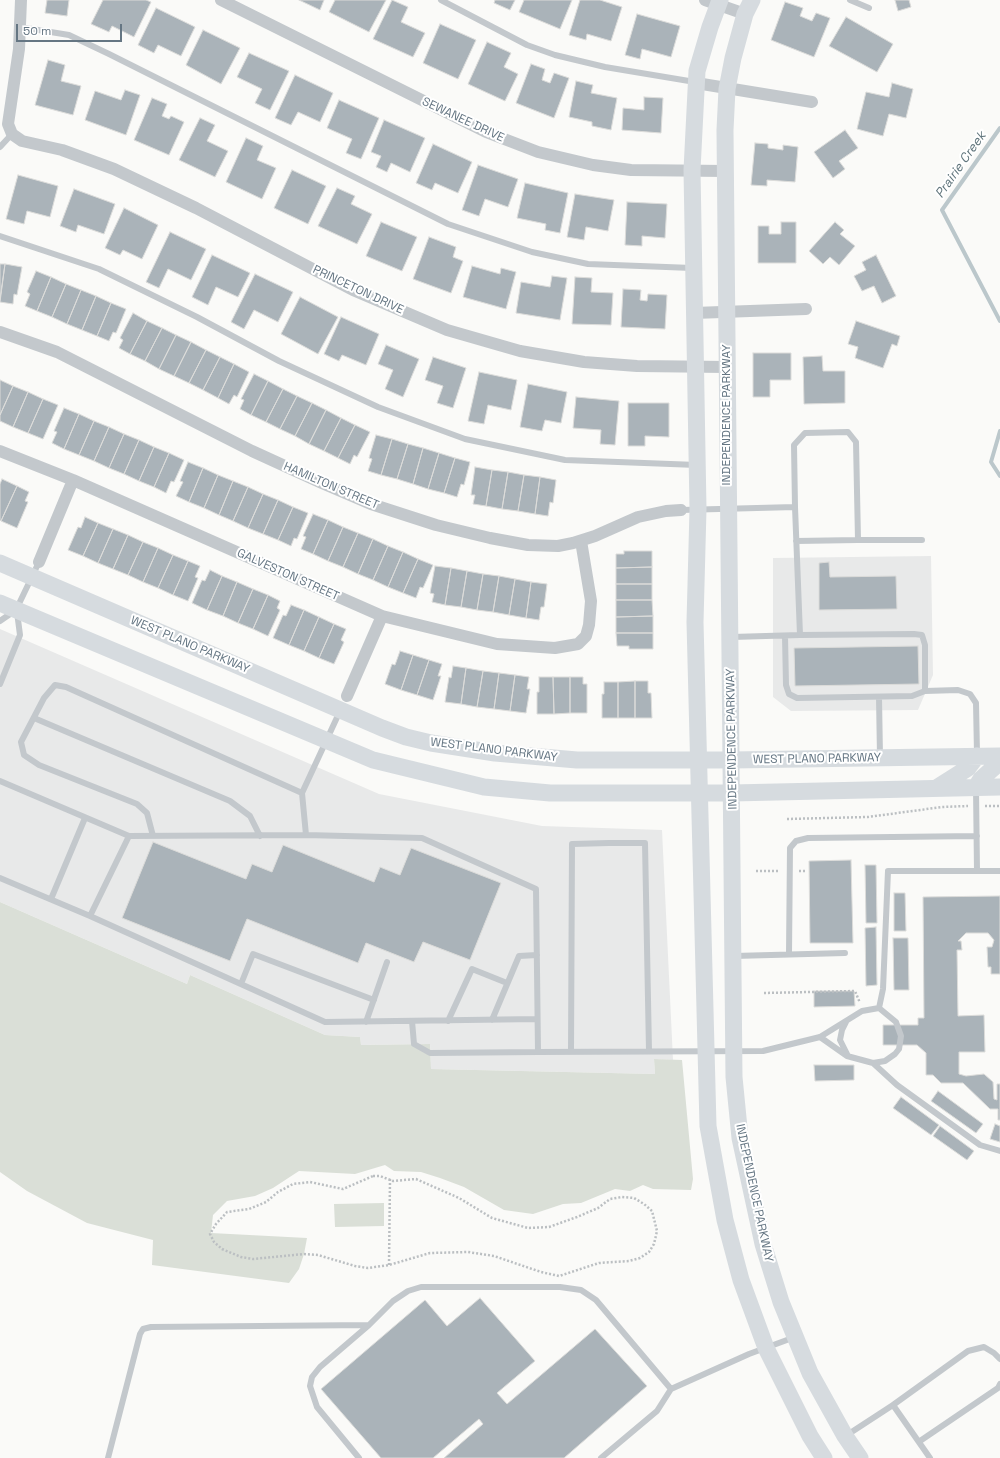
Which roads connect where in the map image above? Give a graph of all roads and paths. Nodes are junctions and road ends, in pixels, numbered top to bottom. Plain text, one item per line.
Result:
1 (21, 0) edge
2 (221, 0) edge
3 (441, 0) edge
4 (850, 0) edge
5 (714, 1) edge
6 (749, 7) edge
7 (869, 8) dead end
8 (20, 27) junction
9 (696, 83) junction
10 (726, 89) junction
11 (812, 102) dead end
12 (12, 134) junction
13 (0, 147) edge
14 (692, 170) junction
15 (725, 171) junction
16 (0, 236) edge
17 (694, 268) junction
18 (806, 309) dead end
19 (694, 313) junction
20 (726, 313) junction
21 (0, 332) edge
22 (697, 367) junction
23 (726, 367) junction
24 (0, 452) edge
25 (698, 465) junction
26 (73, 480) junction
27 (795, 507) junction
28 (727, 508) junction
29 (698, 509) junction
30 (681, 510) joint
31 (582, 540) junction
32 (858, 540) junction
33 (922, 540) dead end
34 (796, 541) junction
35 (39, 562) joint
36 (0, 563) edge
37 (32, 578) junction
38 (0, 603) edge
39 (16, 610) junction
40 (382, 616) junction
41 (0, 621) edge
42 (800, 635) junction
43 (785, 636) junction
44 (731, 637) junction
45 (0, 684) edge
46 (925, 691) junction
47 (879, 697) junction
48 (344, 703) junction
49 (34, 718) junction
50 (326, 740) junction
51 (977, 756) junction
52 (1000, 756) edge
53 (880, 758) junction
54 (698, 760) junction
55 (732, 760) junction
56 (1000, 762) edge
57 (0, 781) edge
58 (976, 787) junction
59 (1000, 787) edge
60 (936, 788) junction
61 (302, 793) junction
62 (699, 793) junction
63 (732, 793) junction
64 (963, 806) dead end
65 (990, 806) dead end
66 (1000, 806) edge
67 (85, 818) junction
68 (787, 819) dead end
69 (306, 835) junction
70 (129, 836) junction
71 (153, 836) junction
72 (260, 836) junction
73 (977, 836) junction
74 (807, 870) dead end
75 (756, 871) dead end
76 (778, 871) dead end
77 (796, 871) dead end
78 (977, 871) junction
79 (1000, 871) edge
80 (0, 878) edge
81 (51, 899) junction
82 (90, 916) junction
83 (845, 953) dead end
84 (789, 954) junction
85 (537, 955) junction
86 (732, 956) junction
87 (387, 962) dead end
88 (507, 983) junction
89 (241, 984) junction
90 (764, 993) dead end
91 (374, 1000) junction
92 (860, 1003) dead end
93 (880, 1008) junction
94 (538, 1019) junction
95 (448, 1020) junction
96 (492, 1020) junction
97 (412, 1021) junction
98 (846, 1021) junction
99 (366, 1022) junction
100 (820, 1038) junction
101 (706, 1050) junction
102 (649, 1051) junction
103 (734, 1051) junction
104 (538, 1052) junction
105 (571, 1052) junction
106 (847, 1056) junction
107 (873, 1063) junction
108 (1000, 1151) edge
109 (390, 1179) junction
110 (389, 1265) junction
111 (369, 1325) junction
112 (794, 1337) junction
113 (766, 1348) junction
114 (1000, 1359) edge
115 (1000, 1384) edge
116 (671, 1389) junction
117 (893, 1405) junction
118 (846, 1436) junction
119 (920, 1441) junction
120 (108, 1458) edge
121 (359, 1458) edge
122 (601, 1458) edge
123 (824, 1458) edge
124 (860, 1458) edge
125 (930, 1458) edge

1 - 8 street
2 - 14 street, SEWANEE DRIVE
3 - 9 lane
4 - 7 lane
5 - 6 street
5 - 9 main road
6 - 10 main road, INDEPENDENCE PARKWAY
8 - 12 street
8 - 17 lane
9 - 10 street
9 - 14 main road
10 - 11 street
10 - 15 main road, INDEPENDENCE PARKWAY
12 - 13 lane
12 - 22 street, PRINCETON DRIVE
14 - 15 street, SEWANEE DRIVE
14 - 17 main road
15 - 20 main road, INDEPENDENCE PARKWAY
16 - 25 lane
17 - 19 main road
18 - 20 street
19 - 20 street
19 - 22 main road
20 - 23 main road, INDEPENDENCE PARKWAY
21 - 31 street, HAMILTON STREET
22 - 23 street, PRINCETON DRIVE
22 - 25 main road
23 - 28 main road, INDEPENDENCE PARKWAY
24 - 26 street, GALVESTON STREET
25 - 29 main road
26 - 35 street
26 - 40 street, GALVESTON STREET
27 - 28 lane
27 - 32 lane
27 - 34 lane
28 - 29 lane
28 - 44 main road, INDEPENDENCE PARKWAY
29 - 30 lane
29 - 54 main road
30 - 31 street, HAMILTON STREET
31 - 40 street, GALVESTON STREET
32 - 33 lane
32 - 34 lane
34 - 42 lane
35 - 37 lane
36 - 37 main road, WEST PLANO PARKWAY
37 - 39 lane
37 - 48 main road, WEST PLANO PARKWAY
38 - 39 main road
39 - 41 lane
39 - 45 lane
39 - 50 main road
40 - 48 street
42 - 43 lane
42 - 46 lane
43 - 44 lane
43 - 47 lane
44 - 55 main road, INDEPENDENCE PARKWAY
46 - 47 lane
46 - 51 lane
47 - 53 lane
48 - 50 lane
48 - 54 main road, WEST PLANO PARKWAY
49 - 61 lane
49 - 71 lane
49 - 72 lane
50 - 61 lane
50 - 62 main road
51 - 52 main road, WEST PLANO PARKWAY
51 - 53 main road, WEST PLANO PARKWAY
51 - 60 main road
53 - 55 main road, WEST PLANO PARKWAY
54 - 55 main road, WEST PLANO PARKWAY
54 - 62 main road
55 - 63 main road, INDEPENDENCE PARKWAY
56 - 58 main road
57 - 67 lane
58 - 59 main road
58 - 60 main road
58 - 73 lane
60 - 63 main road
61 - 69 lane
62 - 63 main road
62 - 101 main road
63 - 86 main road, INDEPENDENCE PARKWAY
64 - 68 path
65 - 66 path
67 - 70 lane
67 - 81 lane
69 - 72 lane
69 - 85 lane
70 - 71 lane
70 - 82 lane
71 - 72 lane
73 - 78 lane
73 - 84 lane
74 - 77 path
75 - 76 path
78 - 79 lane
78 - 93 lane
80 - 81 lane
81 - 82 lane
82 - 89 lane
83 - 84 lane
84 - 86 lane
85 - 88 lane
85 - 94 lane
86 - 103 main road, INDEPENDENCE PARKWAY
87 - 91 lane
88 - 95 lane
88 - 96 lane
89 - 91 lane
89 - 99 lane
90 - 92 path
91 - 99 lane
93 - 98 lane
93 - 107 lane
94 - 96 lane
94 - 104 lane
95 - 96 lane
95 - 97 lane
97 - 99 lane
97 - 104 lane
98 - 100 lane
98 - 106 lane
100 - 103 lane
100 - 106 lane
101 - 102 lane
101 - 103 lane
101 - 113 main road
102 - 105 lane
102 - 105 lane
103 - 112 main road, INDEPENDENCE PARKWAY
104 - 105 lane
106 - 107 lane
107 - 108 lane
109 - 110 path
109 - 110 path
109 - 110 path
111 - 116 lane
111 - 120 lane
111 - 121 lane
112 - 113 lane
112 - 118 main road, INDEPENDENCE PARKWAY
113 - 116 lane
113 - 123 main road
114 - 117 lane
115 - 119 lane
116 - 122 lane
117 - 118 lane
117 - 119 lane
118 - 124 main road, INDEPENDENCE PARKWAY
119 - 125 lane

